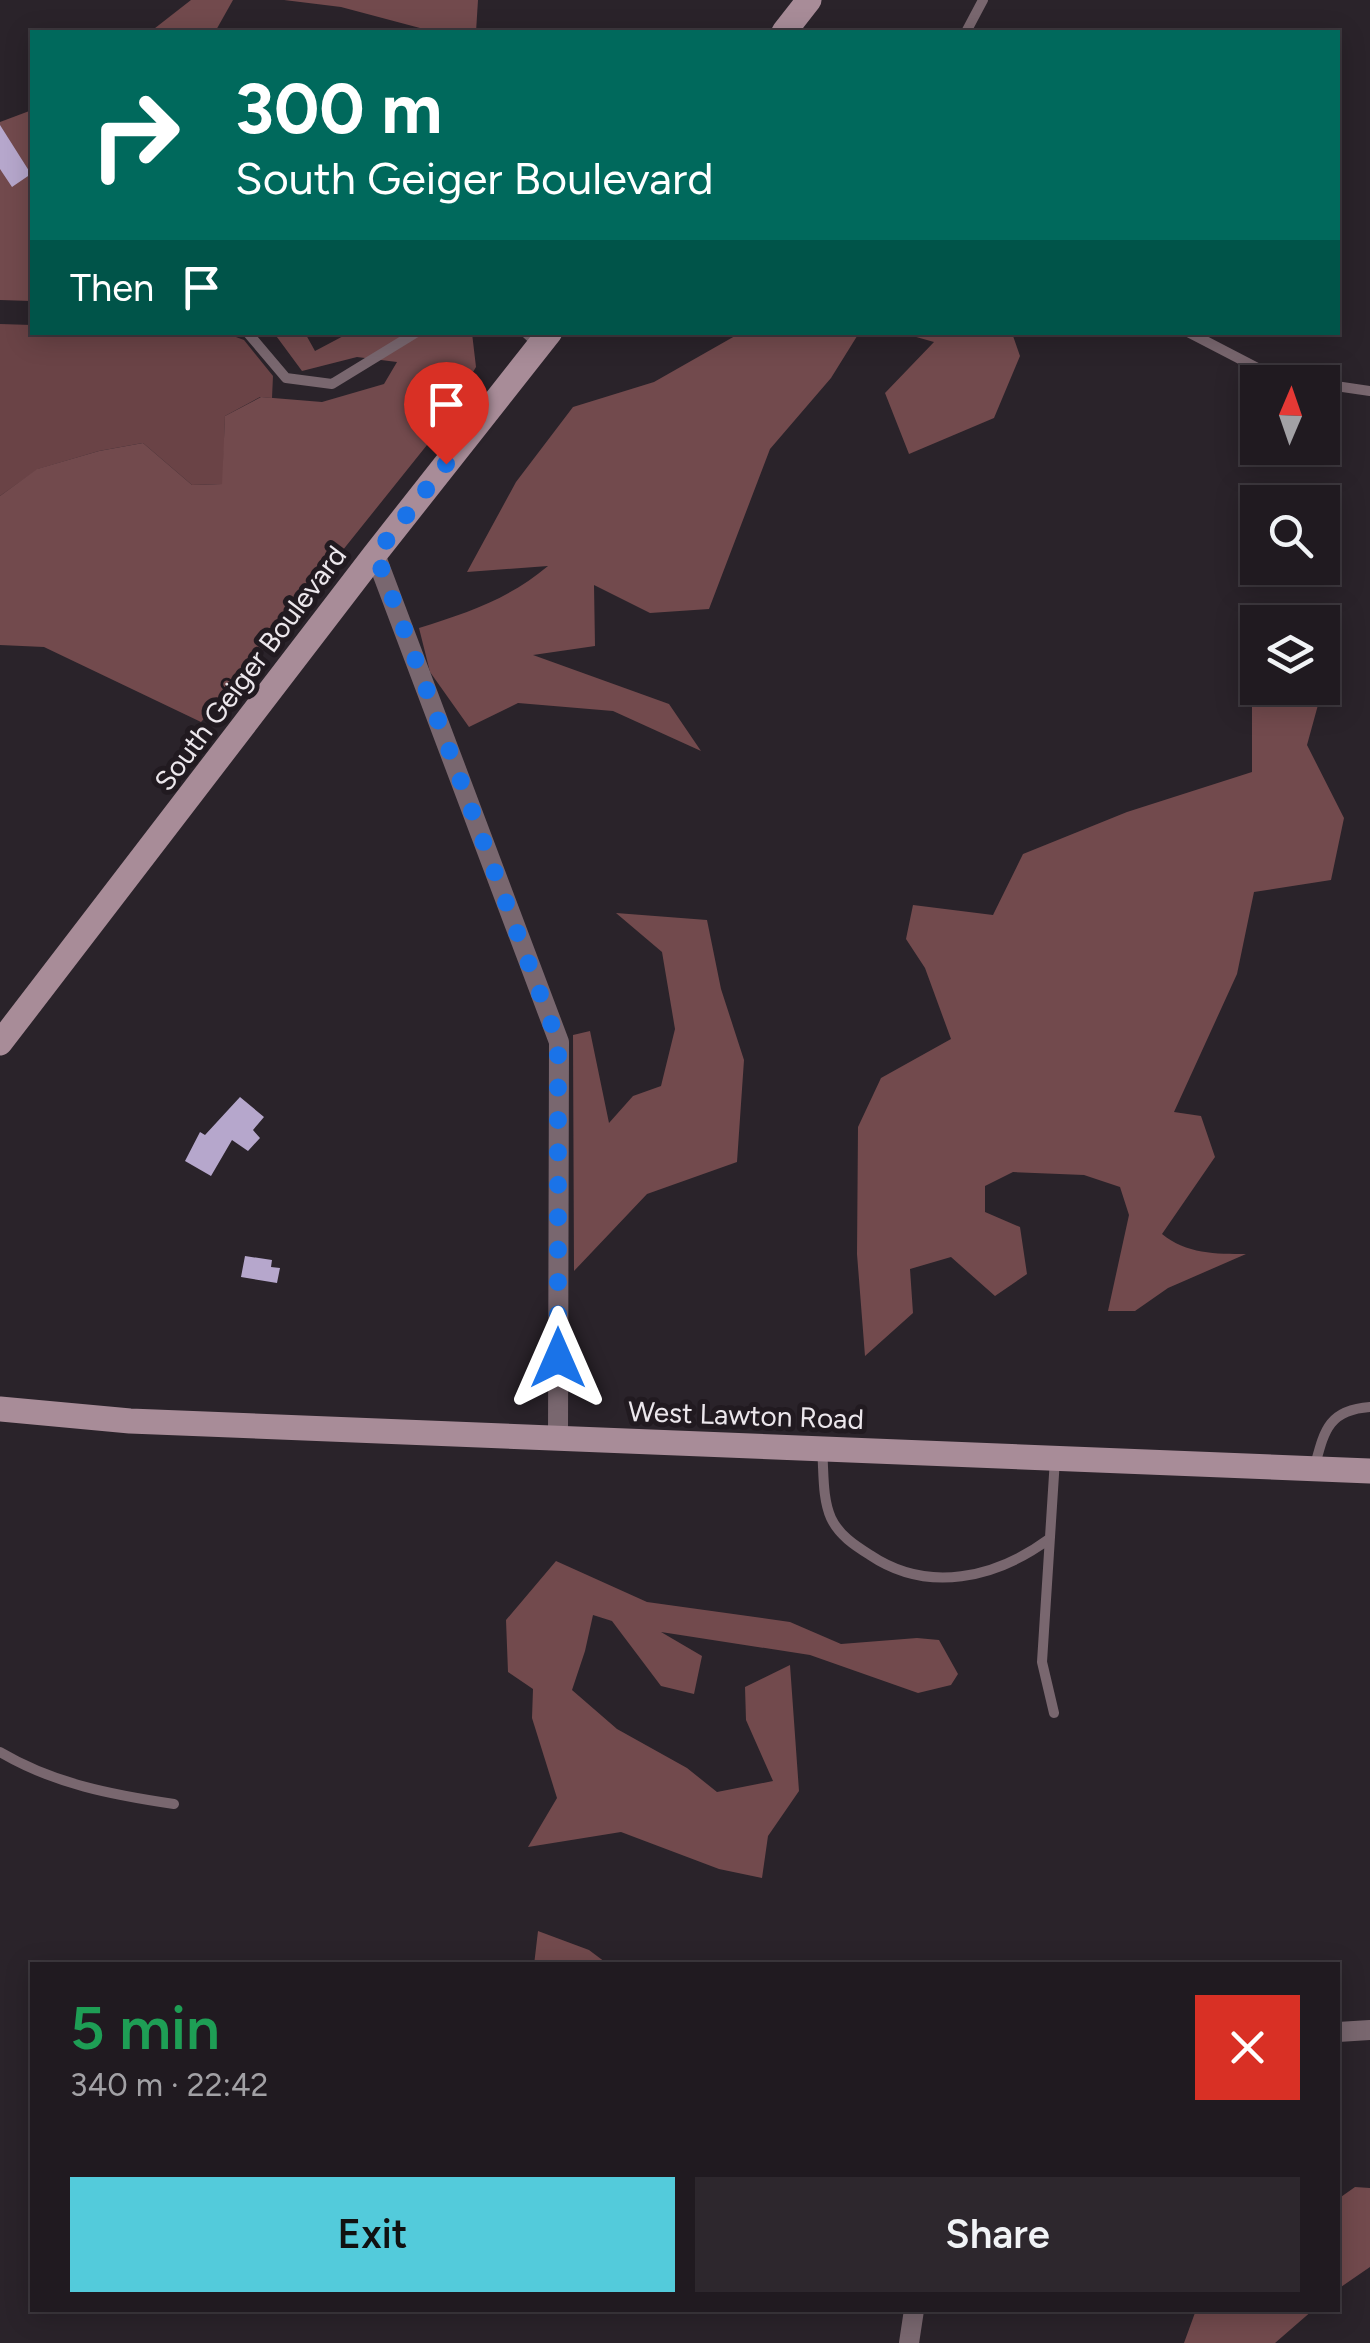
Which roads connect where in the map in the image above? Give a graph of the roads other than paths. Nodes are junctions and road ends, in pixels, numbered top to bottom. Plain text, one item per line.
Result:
1 (809, 0) edge
2 (983, 0) edge
3 (786, 30) edge
4 (967, 30) edge
5 (250, 335) edge
6 (413, 335) edge
7 (1194, 335) edge
8 (538, 337) edge
9 (1252, 365) edge
10 (1340, 387) edge
11 (1370, 391) edge
12 (376, 554) junction
13 (0, 1043) edge
14 (1370, 1408) edge
15 (0, 1409) edge
16 (558, 1437) junction
17 (822, 1448) junction
18 (1055, 1458) junction
19 (1314, 1469) junction
20 (1370, 1471) edge
21 (1050, 1538) junction
22 (1054, 1714) dead end
23 (0, 1752) edge
24 (174, 1804) dead end
25 (1370, 2030) edge
26 (1340, 2032) edge
27 (914, 2312) edge
28 (909, 2343) edge

1 - 3 street
2 - 4 lane
5 - 6 lane
7 - 9 lane
8 - 12 street, South Geiger Boulevard
10 - 11 lane
12 - 13 street, South Geiger Boulevard
12 - 16 street
14 - 19 lane
15 - 16 street, West Lawton Road
16 - 17 street, West Lawton Road
17 - 18 street, West Lawton Road
17 - 21 lane
18 - 19 street, West Lawton Road
18 - 21 lane
19 - 20 street, West Lawton Road
21 - 22 lane
23 - 24 lane
25 - 26 street
27 - 28 street

